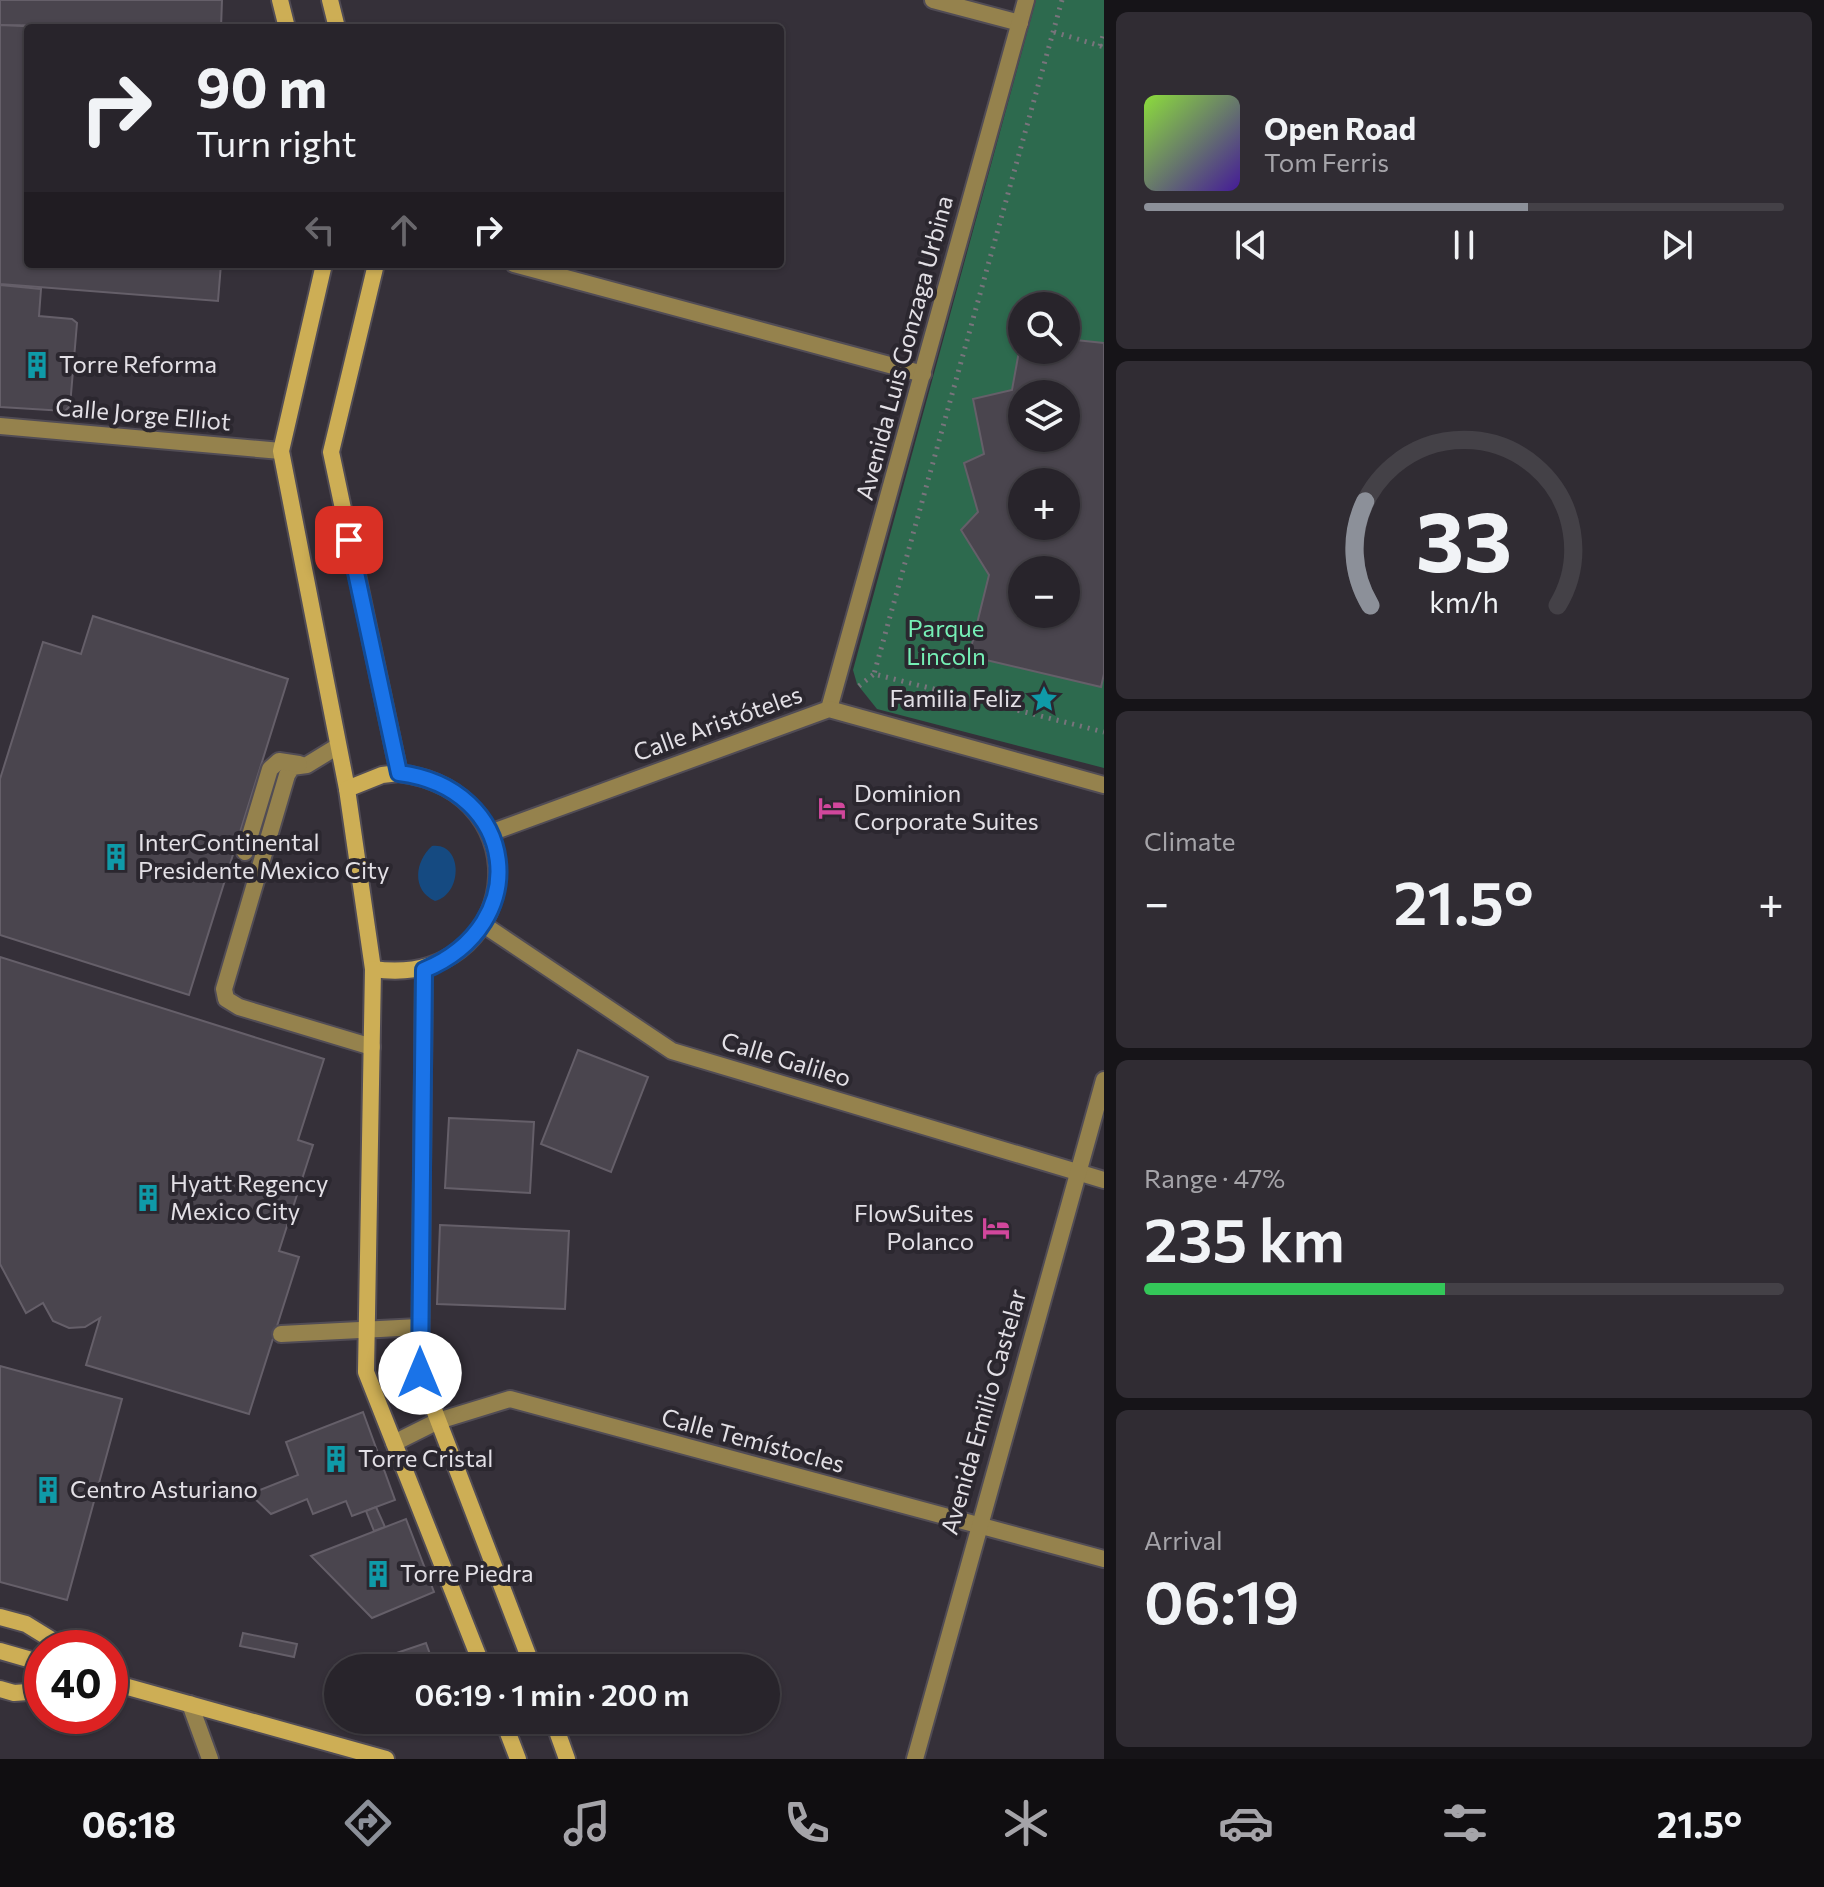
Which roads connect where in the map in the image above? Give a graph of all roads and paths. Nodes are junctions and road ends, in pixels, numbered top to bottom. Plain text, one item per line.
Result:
1 (280, 0) edge
2 (330, 0) edge
3 (933, 0) edge
4 (1026, 0) edge
5 (1062, 0) edge
6 (1020, 23) junction
7 (286, 24) edge
8 (336, 24) edge
9 (1054, 32) junction
10 (1104, 32) edge
11 (1102, 46) edge
12 (323, 268) edge
13 (375, 268) edge
14 (529, 268) edge
15 (923, 374) junction
16 (0, 426) edge
17 (281, 451) junction
18 (829, 709) junction
19 (1104, 732) edge
20 (338, 746) junction
21 (299, 764) junction
22 (399, 773) junction
23 (1104, 785) edge
24 (347, 789) junction
25 (490, 833) junction
26 (245, 852) dead end
27 (484, 925) junction
28 (373, 969) junction
29 (424, 970) junction
30 (372, 1047) junction
31 (1104, 1080) edge
32 (1076, 1171) junction
33 (1104, 1180) edge
34 (419, 1327) junction
35 (366, 1328) junction
36 (281, 1334) dead end
37 (438, 1421) junction
38 (394, 1443) junction
39 (977, 1527) junction
40 (1104, 1559) edge
41 (0, 1617) edge
42 (36, 1630) edge
43 (0, 1651) edge
44 (477, 1654) edge
45 (528, 1654) edge
46 (24, 1658) edge
47 (128, 1687) edge
48 (0, 1689) edge
49 (24, 1692) edge
50 (190, 1704) junction
51 (508, 1734) edge
52 (558, 1734) edge
53 (210, 1759) edge
54 (386, 1759) edge
55 (518, 1759) edge
56 (567, 1759) edge
57 (915, 1759) edge

1 - 7 street
2 - 8 street
3 - 6 street
4 - 6 street, Avenida Luis Gonzaga Urbina
5 - 9 path
6 - 15 street, Avenida Luis Gonzaga Urbina
9 - 11 path
9 - 19 path
10 - 11 path
12 - 17 street
13 - 22 street
14 - 15 street
15 - 18 street, Avenida Luis Gonzaga Urbina
16 - 17 street, Calle Jorge Elliot
17 - 20 street
18 - 23 street, Calle Aristóteles
18 - 25 street, Calle Aristóteles
20 - 21 street
20 - 24 street
21 - 26 street
21 - 30 street
22 - 24 street
22 - 25 street
24 - 28 street
25 - 27 street
27 - 29 street
27 - 32 street, Calle Galileo
28 - 29 street
28 - 30 street
29 - 34 street
30 - 35 street
31 - 32 street, Avenida Emilio Castelar
32 - 33 street, Calle Galileo
32 - 39 street, Avenida Emilio Castelar
34 - 35 street
34 - 37 street
35 - 36 street
35 - 38 street
37 - 38 street, Calle Temístocles
37 - 39 street, Calle Temístocles
37 - 45 street
38 - 44 street
39 - 40 street, Calle Temístocles
39 - 57 street, Avenida Emilio Castelar
41 - 42 street
43 - 46 street
47 - 50 street
48 - 49 street
50 - 53 street
50 - 54 street
51 - 55 street
52 - 56 street

